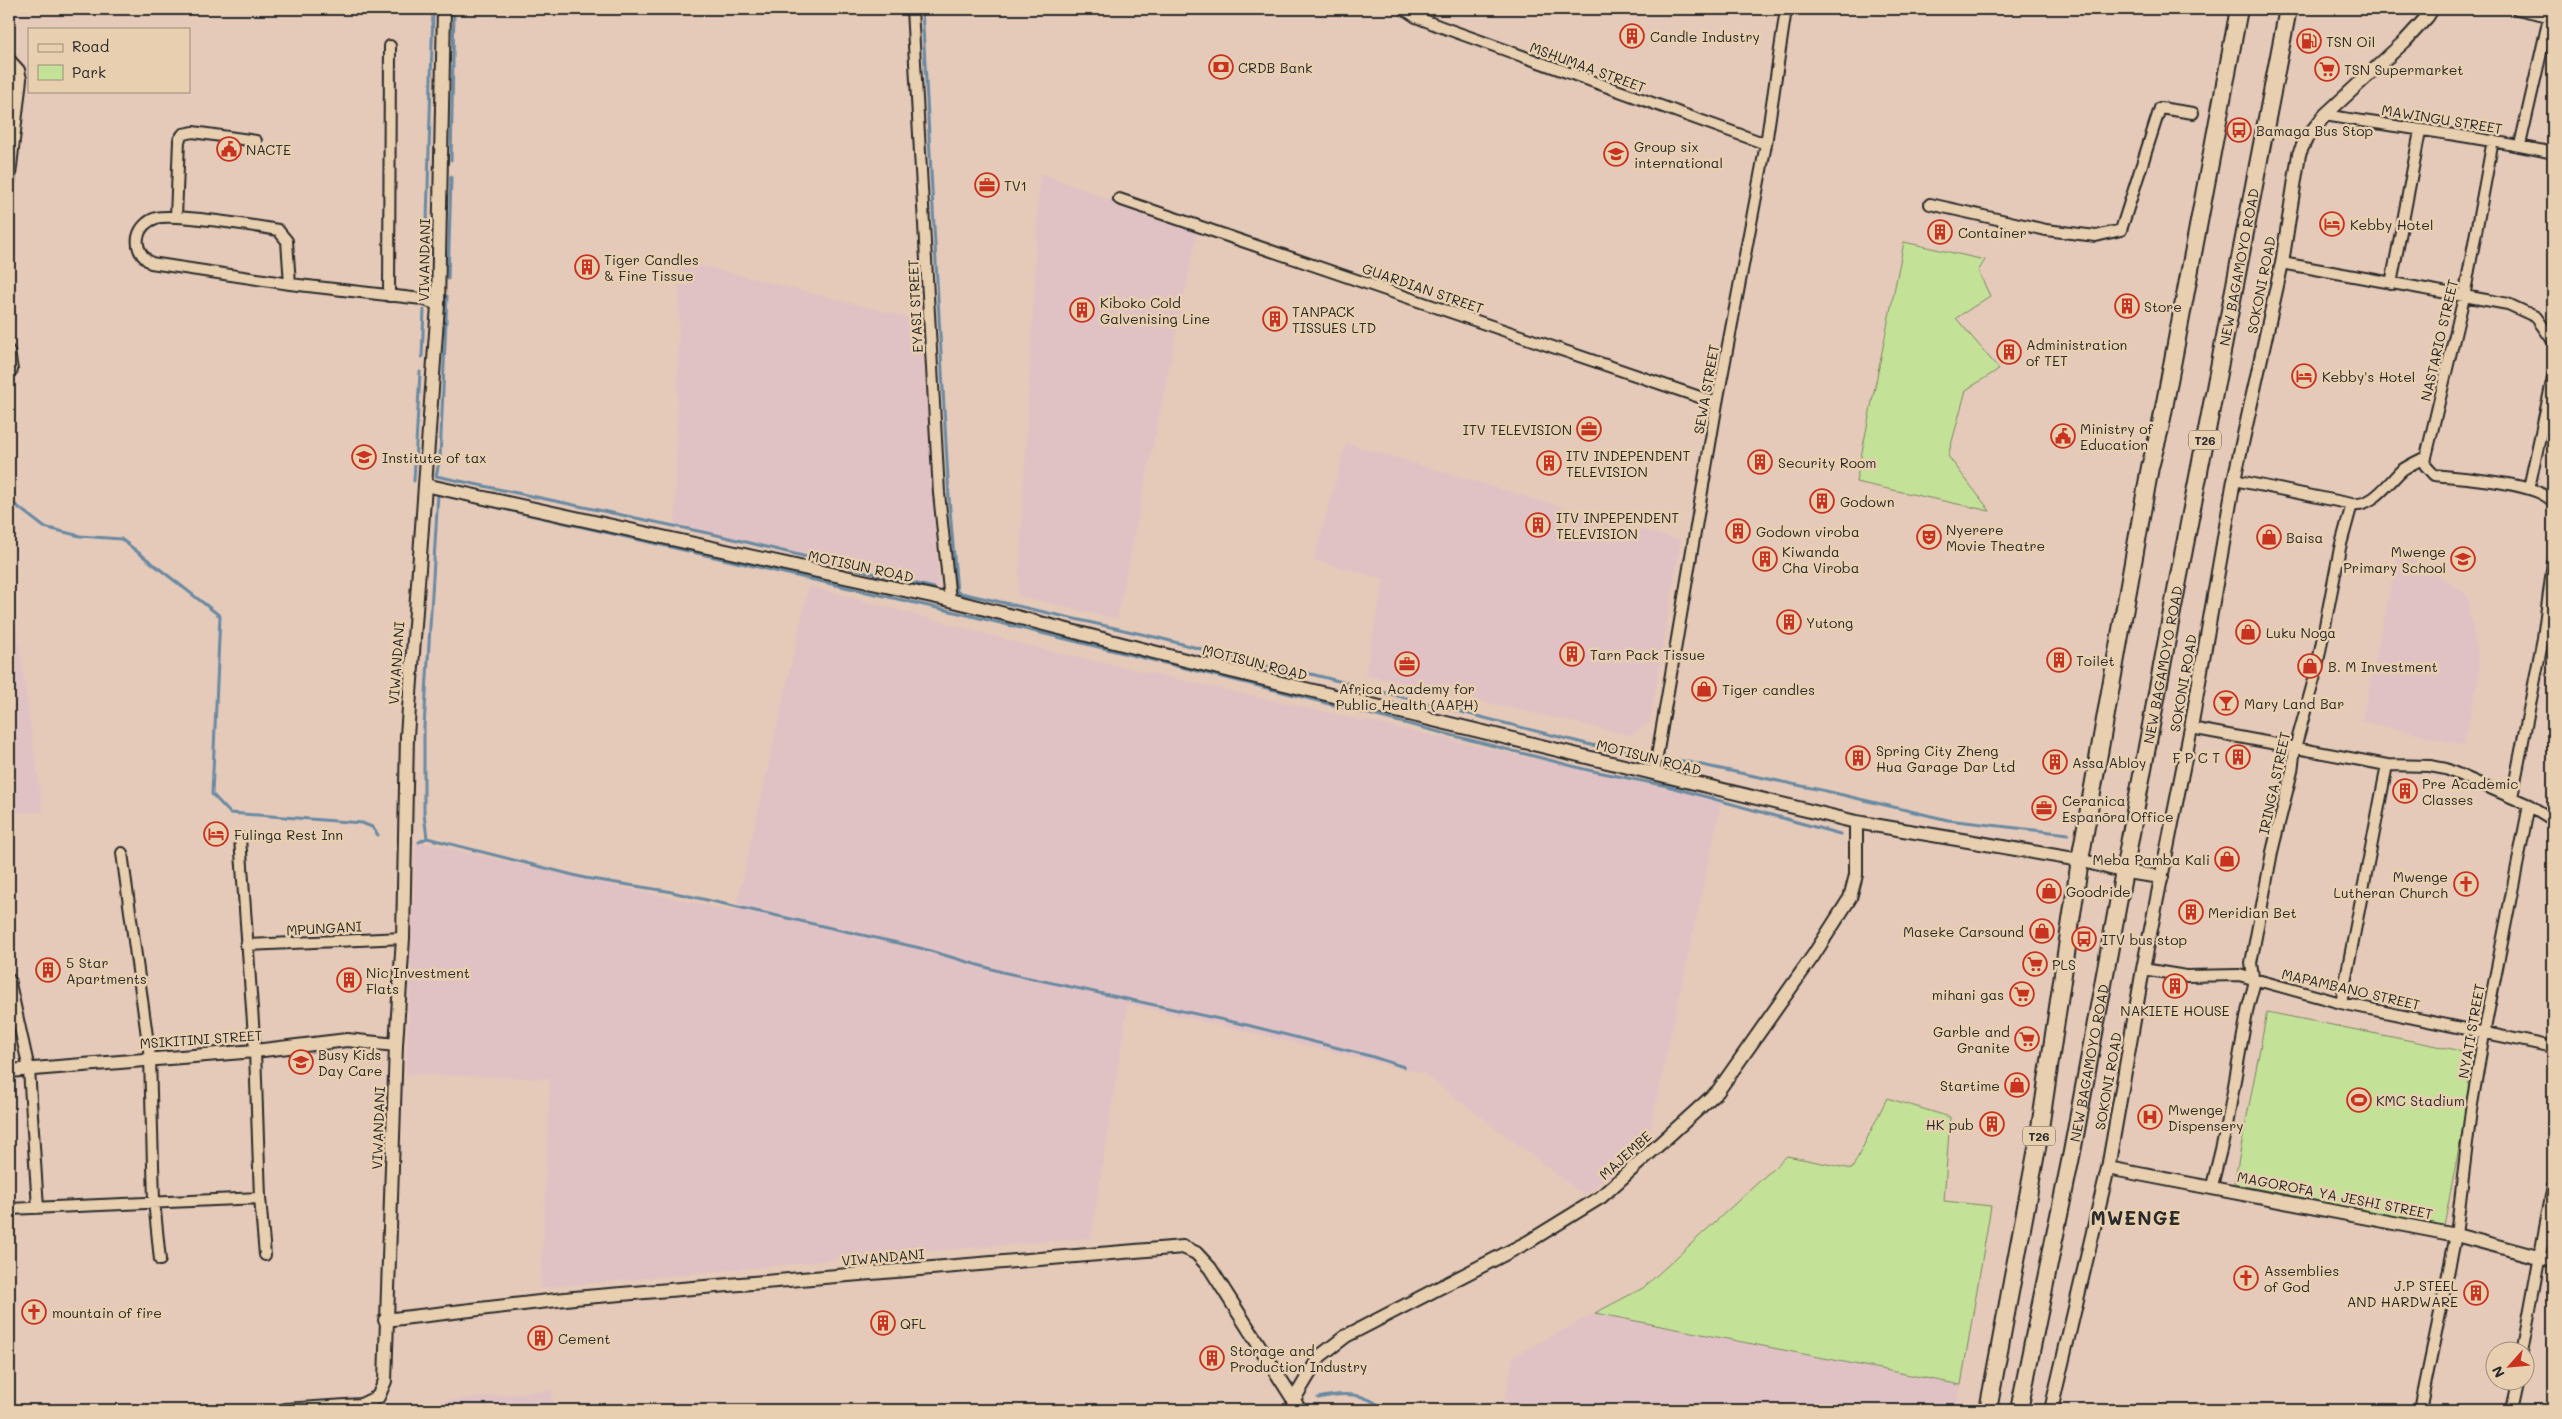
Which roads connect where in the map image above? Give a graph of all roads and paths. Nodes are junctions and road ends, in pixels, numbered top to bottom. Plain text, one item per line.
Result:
1 (444, 9) edge
2 (912, 9) edge
3 (1404, 9) edge
4 (1786, 9) edge
5 (2239, 9) edge
6 (2288, 9) edge
7 (2432, 9) edge
8 (2517, 9) edge
9 (2551, 14) edge
10 (390, 46) dead end
11 (9, 59) edge
12 (2193, 113) dead end
13 (2325, 115) junction
14 (2420, 131) junction
15 (2493, 140) junction
16 (256, 141) dead end
17 (1766, 144) junction
18 (2520, 146) junction
19 (2553, 153) edge
20 (9, 184) edge
21 (1119, 199) dead end
22 (1930, 204) dead end
23 (176, 218) junction
24 (2282, 263) junction
25 (290, 284) junction
26 (2390, 284) junction
27 (389, 296) junction
28 (2464, 297) junction
29 (438, 305) junction
30 (2553, 338) edge
31 (9, 350) edge
32 (12, 370) dead end
33 (2553, 377) edge
34 (1718, 403) junction
35 (2426, 457) junction
36 (2234, 480) junction
37 (425, 485) junction
38 (2529, 488) junction
39 (2553, 502) edge
40 (2352, 504) junction
41 (2553, 563) edge
42 (950, 600) junction
43 (2548, 639) edge
44 (2191, 728) junction
45 (2295, 748) junction
46 (2387, 766) junction
47 (1654, 774) junction
48 (2512, 797) junction
49 (2529, 805) junction
50 (2553, 820) edge
51 (1856, 822) junction
52 (240, 838) dead end
53 (122, 853) dead end
54 (2080, 860) junction
55 (2125, 872) junction
56 (2162, 877) junction
57 (403, 938) junction
58 (246, 946) junction
59 (2143, 969) junction
60 (9, 980) edge
61 (2255, 980) junction
62 (2342, 1003) junction
63 (2484, 1034) junction
64 (396, 1045) junction
65 (2553, 1047) edge
66 (255, 1051) junction
67 (150, 1058) junction
68 (29, 1069) junction
69 (9, 1070) edge
70 (2108, 1168) junction
71 (2212, 1186) junction
72 (2553, 1186) edge
73 (260, 1198) junction
74 (154, 1201) junction
75 (38, 1208) junction
76 (9, 1209) edge
77 (2456, 1235) junction
78 (264, 1255) dead end
79 (2538, 1258) junction
80 (160, 1260) dead end
81 (2553, 1261) edge
82 (385, 1320) junction
83 (2524, 1342) edge
84 (2514, 1392) edge
85 (1296, 1406) edge
86 (285, 1410) edge
87 (1988, 1410) edge
88 (2019, 1410) edge
89 (2051, 1410) edge
90 (2420, 1410) edge
91 (2511, 1410) edge

1 - 29 street, VIWANDANI
2 - 42 street, EYASI STREET
3 - 17 street, MSHUMAA STREET
4 - 17 street, SEWA STREET
5 - 54 highway, T26
6 - 55 highway, NEW BAGAMOYO ROAD / T26
7 - 13 street, SOKONI ROAD
8 - 9 street
9 - 18 street
10 - 27 street
11 - 20 street
12 - 22 street
13 - 14 street, MAWINGU STREET
13 - 24 street, SOKONI ROAD
14 - 15 street, MAWINGU STREET
14 - 26 street
15 - 18 street, MAWINGU STREET
15 - 28 street, NASTARIO STREET
16 - 23 street
17 - 34 street, SEWA STREET
18 - 19 street, MAWINGU STREET
21 - 34 street, GUARDIAN STREET
23 - 25 street
23 - 25 street
24 - 26 street
24 - 36 street, SOKONI ROAD
25 - 27 street
26 - 28 street
27 - 29 street
28 - 30 street
28 - 35 street, NASTARIO STREET
29 - 37 street, VIWANDANI
31 - 32 street
33 - 38 street
34 - 47 street, SEWA STREET
35 - 38 street
35 - 40 street
36 - 40 street
36 - 44 street, SOKONI ROAD
37 - 42 street, MOTISUN ROAD
37 - 57 street, VIWANDANI
38 - 39 street
40 - 45 street, IRINGA STREET
41 - 43 street
42 - 47 street, MOTISUN ROAD
43 - 48 street
44 - 45 street
44 - 56 street, SOKONI ROAD
45 - 46 street
45 - 61 street, IRINGA STREET
46 - 48 street
46 - 62 street
47 - 51 street, MOTISUN ROAD
48 - 49 street
49 - 50 street
49 - 63 street, NYATI STREET
51 - 54 street, MOTISUN ROAD
51 - 85 street, MAJEMBE
52 - 58 street
53 - 67 street
54 - 55 street, MOTISUN ROAD
54 - 87 highway, T26
55 - 56 street, MOTISUN ROAD
55 - 88 highway, NEW BAGAMOYO ROAD / T26
56 - 59 street, SOKONI ROAD
57 - 58 street, MPUNGANI
57 - 64 street, VIWANDANI
58 - 66 street
59 - 61 street, MAPAMBANO STREET
59 - 70 street, SOKONI ROAD
60 - 68 street
61 - 62 street, MAPAMBANO STREET
61 - 71 street, IRINGA STREET
62 - 63 street, MAPAMBANO STREET
63 - 65 street, MAPAMBANO STREET
63 - 77 street, NYATI STREET
64 - 66 street, MSIKITINI STREET
64 - 82 street, VIWANDANI
66 - 67 street, MSIKITINI STREET
66 - 73 street
67 - 68 street, MSIKITINI STREET
67 - 74 street
68 - 69 street, MSIKITINI STREET
68 - 75 street
70 - 71 street, MAGOROFA YA JESHI STREET
70 - 89 street, SOKONI ROAD
71 - 77 street, MAGOROFA YA JESHI STREET
72 - 79 street
73 - 74 street
73 - 78 street
74 - 75 street
74 - 80 street
75 - 76 street
77 - 79 street, MAGOROFA YA JESHI STREET
77 - 90 street, NYATI STREET
79 - 81 street, MAGOROFA YA JESHI STREET
79 - 83 street
82 - 85 street, VIWANDANI
82 - 86 street, VIWANDANI
84 - 91 street

